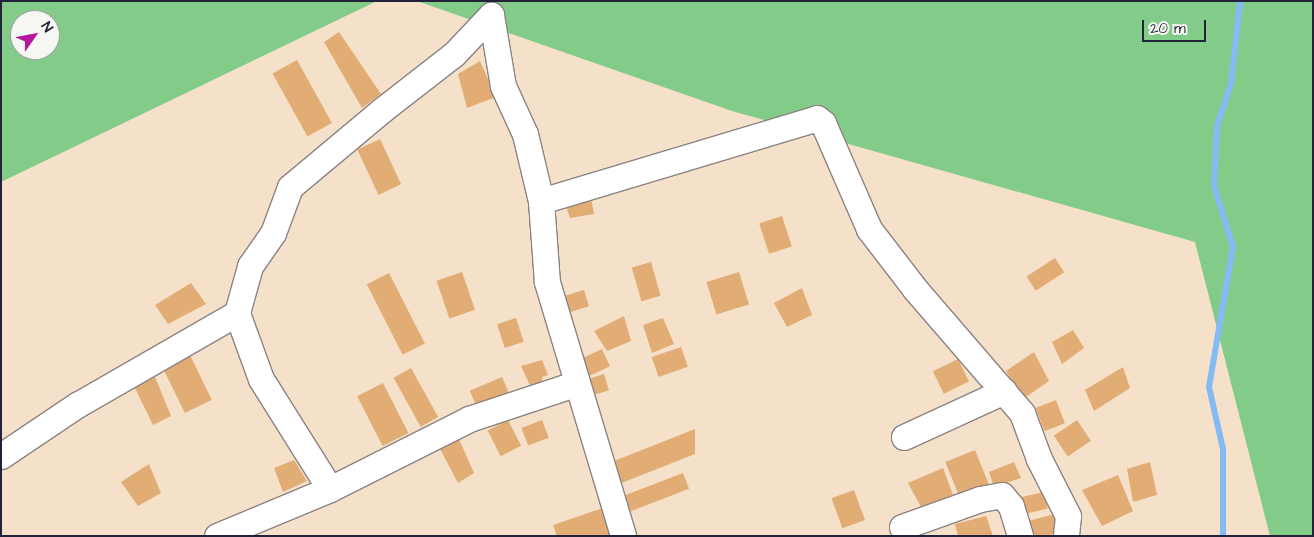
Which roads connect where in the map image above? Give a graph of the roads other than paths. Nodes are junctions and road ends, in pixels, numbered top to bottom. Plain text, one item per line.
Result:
1 (541, 201) junction
2 (237, 312) junction
3 (576, 384) junction
4 (1004, 391) junction
5 (904, 437) dead end
6 (1, 456) edge
7 (330, 489) junction
8 (902, 527) dead end
9 (217, 536) edge
10 (623, 536) edge
11 (1020, 536) edge
12 (1066, 536) edge

1 - 2 street
1 - 3 street
1 - 4 street
2 - 6 street
2 - 7 street
3 - 7 street
3 - 10 street
4 - 5 street
4 - 12 street
7 - 9 street
8 - 11 street

